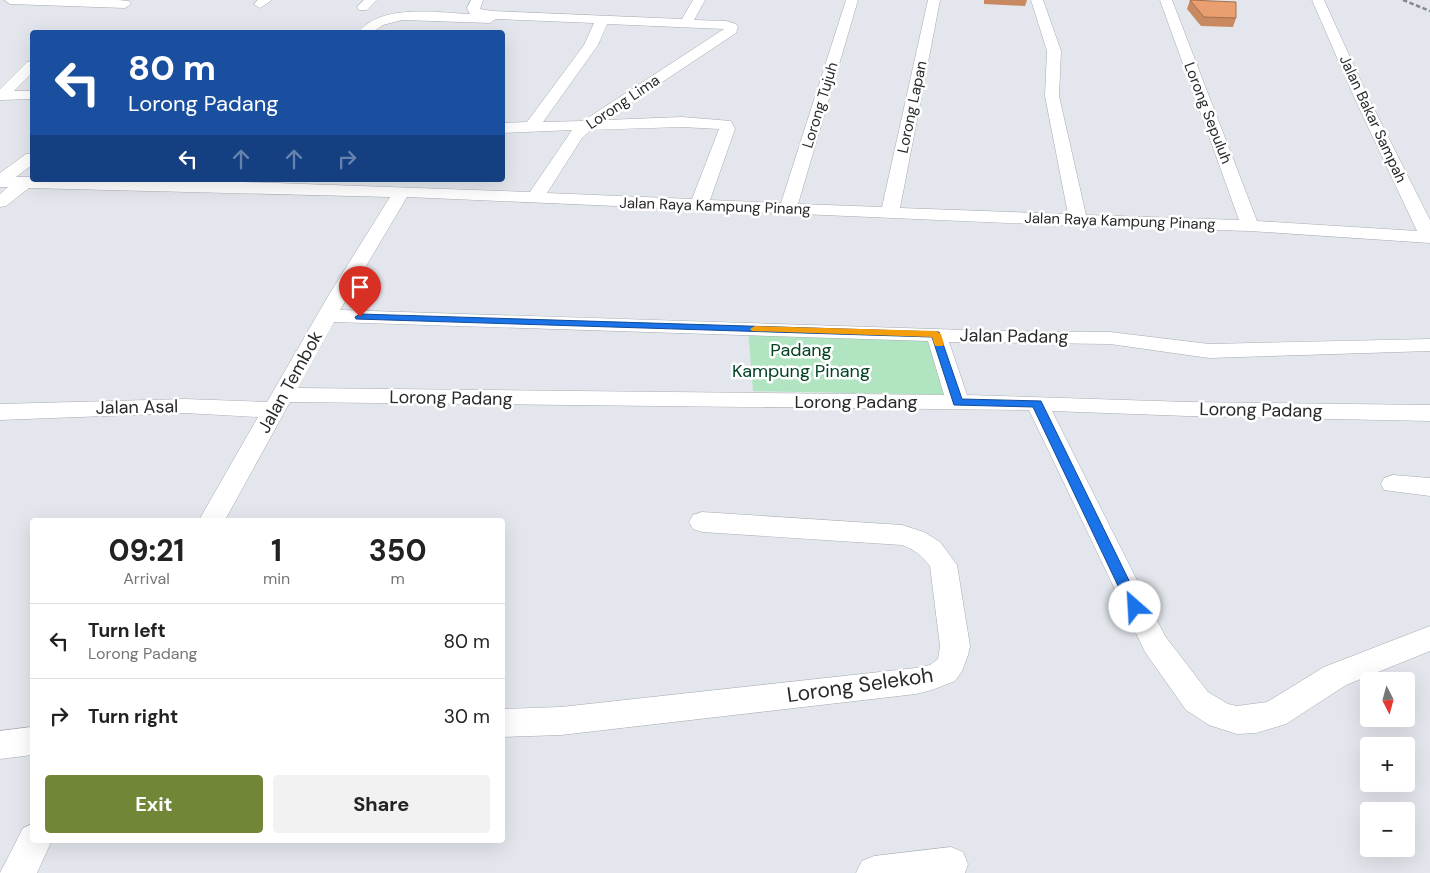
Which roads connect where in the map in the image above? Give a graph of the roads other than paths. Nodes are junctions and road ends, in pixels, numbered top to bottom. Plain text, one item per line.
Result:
1 (10, 0) edge
2 (20, 0) edge
3 (699, 0) edge
4 (852, 0) edge
5 (934, 0) edge
6 (1036, 0) edge
7 (1166, 0) edge
8 (1318, 0) edge
9 (40, 1) edge
10 (125, 4) dead end
11 (476, 6) edge
12 (592, 6) dead end
13 (0, 12) edge
14 (498, 17) junction
15 (582, 19) junction
16 (602, 20) junction
17 (686, 23) junction
18 (368, 30) edge
19 (487, 30) edge
20 (30, 67) edge
21 (30, 95) edge
22 (588, 124) junction
23 (532, 127) junction
24 (505, 128) edge
25 (30, 159) edge
26 (0, 181) edge
27 (26, 182) junction
28 (218, 183) edge
29 (358, 185) edge
30 (401, 193) junction
31 (534, 198) junction
32 (0, 202) edge
33 (700, 206) junction
34 (788, 209) junction
35 (890, 213) junction
36 (1078, 220) junction
37 (1250, 226) junction
38 (1429, 237) edge
39 (327, 316) junction
40 (936, 334) junction
41 (1430, 345) edge
42 (958, 402) junction
43 (278, 403) junction
44 (1037, 403) junction
45 (0, 412) edge
46 (1430, 413) edge
47 (1394, 484) dead end
48 (1430, 487) edge
49 (213, 518) edge
50 (702, 522) dead end
51 (1430, 638) edge
52 (505, 723) edge
53 (30, 741) edge
54 (0, 745) edge
55 (33, 843) edge
56 (951, 864) dead end
57 (18, 873) edge
58 (874, 873) edge

1 - 2 street
2 - 9 street
2 - 13 street
3 - 17 street
4 - 34 street, Lorong Tujuh
5 - 35 street, Lorong Lapan
6 - 36 street
7 - 37 street, Lorong Sepuluh
8 - 38 street, Jalan Bakar Sampah
9 - 10 street
11 - 14 street
12 - 15 street
14 - 15 street
14 - 18 street
14 - 19 street
15 - 16 street
16 - 17 street
16 - 23 street
17 - 22 street, Lorong Lima
20 - 21 street
22 - 23 street
22 - 31 street, Lorong Lima
22 - 33 street
23 - 24 street
25 - 26 street
26 - 27 street, Jalan Raya Kampung Pinang
27 - 28 street, Jalan Raya Kampung Pinang
27 - 32 street
28 - 29 street, Jalan Raya Kampung Pinang
29 - 30 street, Jalan Raya Kampung Pinang
30 - 31 street, Jalan Raya Kampung Pinang
30 - 39 street, Jalan Tembok
31 - 33 street, Jalan Raya Kampung Pinang
33 - 34 street, Jalan Raya Kampung Pinang
34 - 35 street, Jalan Raya Kampung Pinang
35 - 36 street, Jalan Raya Kampung Pinang
36 - 37 street, Jalan Raya Kampung Pinang
37 - 38 street, Jalan Raya Kampung Pinang
39 - 40 street, Jalan Padang
39 - 43 street, Jalan Tembok
40 - 41 street, Jalan Padang
40 - 42 street
42 - 43 street, Lorong Padang
42 - 44 street, Lorong Padang
43 - 45 street, Jalan Asal
43 - 49 street, Jalan Tembok
44 - 46 street, Lorong Padang
44 - 51 street
47 - 48 street
50 - 52 street, Lorong Selekoh
53 - 54 street
55 - 57 street
56 - 58 street

